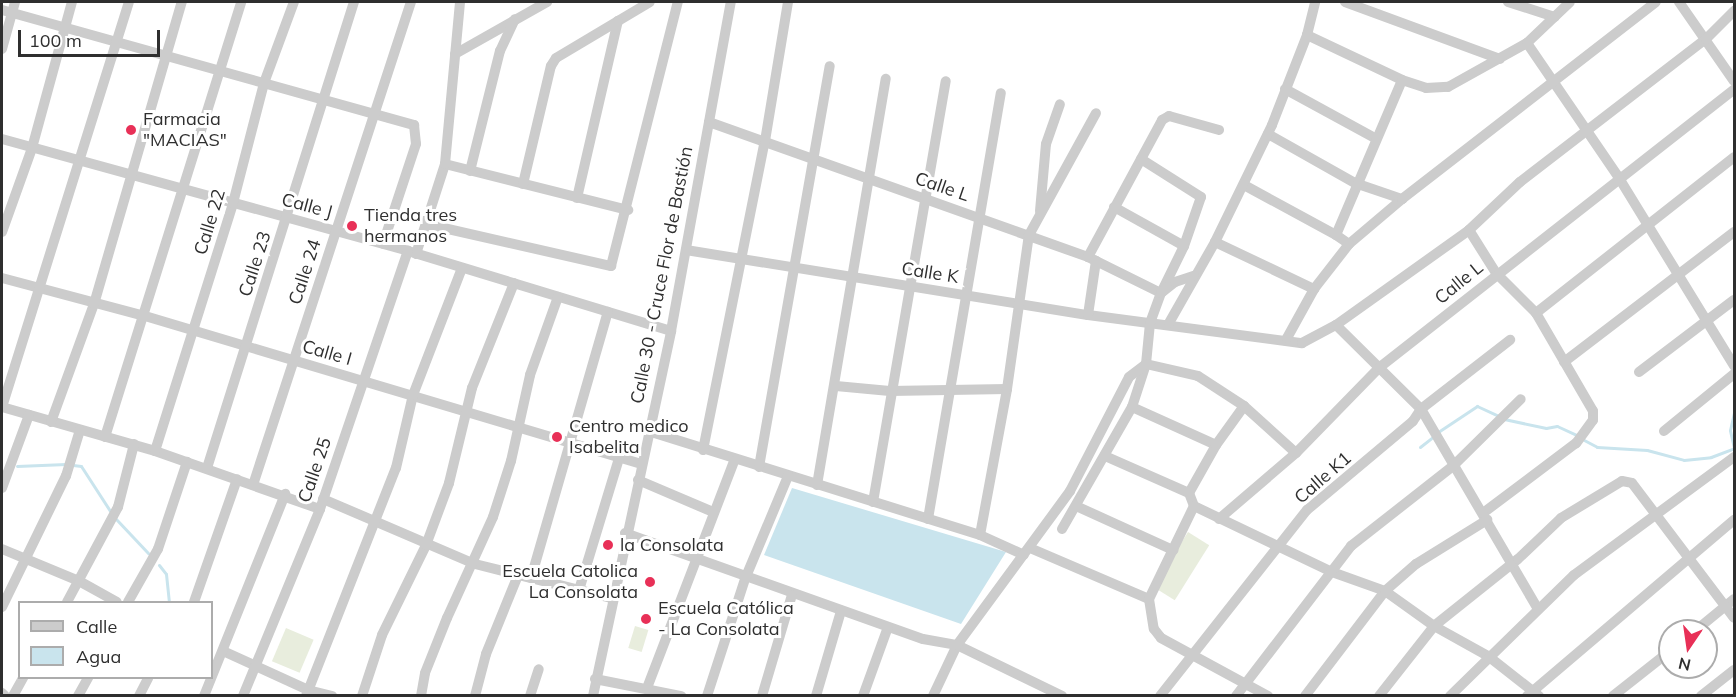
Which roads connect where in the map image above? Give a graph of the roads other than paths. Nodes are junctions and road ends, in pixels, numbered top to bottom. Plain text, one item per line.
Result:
1 (72, 2) edge
2 (129, 2) edge
3 (182, 2) edge
4 (241, 2) edge
5 (294, 2) edge
6 (354, 2) edge
7 (411, 2) edge
8 (460, 2) edge
9 (547, 2) edge
10 (650, 2) edge
11 (678, 2) edge
12 (731, 2) edge
13 (788, 2) edge
14 (1315, 2) edge
15 (1345, 2) edge
16 (1508, 2) edge
17 (1570, 2) edge
18 (1656, 2) edge
19 (1679, 2) edge
20 (9, 8) edge
21 (1734, 11) edge
22 (1555, 17) junction
23 (515, 19) junction
24 (618, 21) junction
25 (65, 27) junction
26 (1307, 35) junction
27 (1706, 39) junction
28 (117, 42) junction
29 (1527, 43) junction
30 (2, 49) edge
31 (455, 54) junction
32 (165, 55) junction
33 (1500, 59) junction
34 (830, 66) dead end
35 (219, 70) junction
36 (886, 79) dead end
37 (1402, 80) junction
38 (946, 81) dead end
39 (1734, 81) edge
40 (1556, 82) junction
41 (264, 83) junction
42 (1285, 89) junction
43 (1734, 89) edge
44 (1001, 93) dead end
45 (323, 99) junction
46 (1059, 104) dead end
47 (373, 113) junction
48 (1096, 113) dead end
49 (709, 122) junction
50 (1219, 130) dead end
51 (1586, 130) junction
52 (1268, 134) junction
53 (1376, 138) junction
54 (2, 139) edge
55 (765, 141) junction
56 (32, 148) junction
57 (1734, 156) edge
58 (1141, 159) junction
59 (816, 160) junction
60 (79, 161) junction
61 (445, 164) junction
62 (470, 171) junction
63 (130, 175) junction
64 (1619, 178) junction
65 (870, 179) junction
66 (1355, 183) junction
67 (523, 184) junction
68 (1244, 185) junction
69 (183, 189) junction
70 (577, 198) junction
71 (926, 199) junction
72 (1402, 199) junction
73 (233, 203) junction
74 (1113, 207) junction
75 (628, 210) junction
76 (1040, 214) junction
77 (287, 218) junction
78 (980, 218) junction
79 (1647, 222) junction
80 (426, 224) junction
81 (1469, 230) junction
82 (335, 231) junction
83 (2, 232) edge
84 (1734, 232) edge
85 (1029, 235) junction
86 (1336, 235) junction
87 (1215, 242) junction
88 (382, 244) junction
89 (1349, 244) junction
90 (1184, 246) junction
91 (686, 249) junction
92 (412, 252) junction
93 (741, 259) junction
94 (1092, 259) junction
95 (462, 268) junction
96 (796, 268) junction
97 (1496, 273) junction
98 (1679, 273) junction
99 (1194, 276) junction
100 (852, 277) junction
101 (2, 278) edge
102 (514, 283) junction
103 (908, 286) junction
104 (38, 289) junction
105 (1314, 289) junction
106 (1161, 293) junction
107 (966, 295) junction
108 (558, 297) junction
109 (1734, 300) edge
110 (94, 304) junction
111 (1020, 304) junction
112 (608, 312) junction
113 (1536, 313) junction
114 (1088, 315) junction
115 (145, 316) junction
116 (1709, 320) junction
117 (1150, 323) junction
118 (1169, 323) junction
119 (1336, 325) junction
120 (671, 331) junction
121 (192, 332) junction
122 (1287, 338) junction
123 (1510, 339) dead end
124 (246, 347) junction
125 (294, 360) junction
126 (1564, 362) junction
127 (1146, 364) junction
128 (1734, 366) edge
129 (1380, 367) junction
130 (1639, 372) dead end
131 (1734, 374) edge
132 (363, 380) junction
133 (836, 386) junction
134 (1007, 389) junction
135 (947, 390) junction
136 (890, 392) junction
137 (413, 395) junction
138 (1521, 399) dead end
139 (1245, 406) junction
140 (2, 407) edge
141 (1132, 407) junction
142 (1421, 409) junction
143 (466, 412) junction
144 (29, 416) junction
145 (51, 422) junction
146 (519, 427) junction
147 (80, 430) junction
148 (648, 431) junction
149 (1664, 431) dead end
150 (105, 437) junction
151 (134, 444) junction
152 (573, 444) junction
153 (1216, 446) junction
154 (703, 450) junction
155 (155, 451) junction
156 (1296, 453) junction
157 (1105, 456) junction
158 (1734, 457) edge
159 (619, 458) junction
160 (734, 461) junction
161 (187, 462) junction
162 (641, 464) junction
163 (1453, 465) junction
164 (759, 467) junction
165 (207, 468) junction
166 (788, 476) junction
167 (237, 479) junction
168 (638, 480) junction
169 (254, 485) junction
170 (817, 485) junction
171 (2, 488) edge
172 (1189, 493) junction
173 (285, 494) junction
174 (873, 502) junction
175 (321, 504) junction
176 (1076, 506) junction
177 (1194, 506) junction
178 (713, 512) junction
179 (1653, 513) junction
180 (1485, 517) junction
181 (928, 519) junction
182 (1219, 519) junction
183 (1734, 520) edge
184 (374, 524) junction
185 (1062, 529) dead end
186 (625, 533) junction
187 (980, 535) junction
188 (426, 545) junction
189 (1280, 548) junction
190 (2, 549) edge
191 (1173, 550) junction
192 (1027, 551) junction
193 (28, 559) junction
194 (696, 560) junction
195 (1689, 560) junction
196 (1514, 562) junction
197 (475, 564) junction
198 (1332, 572) junction
199 (518, 575) junction
200 (531, 578) junction
201 (746, 579) junction
202 (80, 581) junction
203 (579, 590) junction
204 (1385, 591) junction
205 (792, 595) junction
206 (611, 598) junction
207 (1149, 599) junction
208 (68, 601) edge
209 (114, 601) edge
210 (129, 601) edge
211 (195, 601) edge
212 (1730, 602) edge
213 (2, 607) edge
214 (1538, 609) junction
215 (841, 611) junction
216 (1734, 618) edge
217 (1709, 619) edge
218 (1434, 626) junction
219 (888, 627) junction
220 (957, 645) junction
221 (223, 651) junction
222 (1194, 655) junction
223 (1488, 656) junction
224 (1658, 660) edge
225 (257, 665) junction
226 (538, 669) dead end
227 (1734, 670) edge
228 (213, 675) edge
229 (22, 679) edge
230 (87, 679) edge
231 (148, 679) edge
232 (211, 679) edge
233 (595, 679) junction
234 (1246, 684) junction
235 (647, 688) junction
236 (307, 693) edge
237 (1533, 693) edge
238 (13, 696) edge
239 (78, 696) edge
240 (139, 696) edge
241 (204, 696) edge
242 (243, 696) edge
243 (332, 696) edge
244 (362, 696) edge
245 (421, 696) edge
246 (475, 696) edge
247 (530, 696) edge
248 (593, 696) edge
249 (681, 696) edge
250 (707, 696) edge
251 (762, 696) edge
252 (816, 696) edge
253 (862, 696) edge
254 (933, 696) edge
255 (1062, 696) edge
256 (1160, 696) edge
257 (1236, 696) edge
258 (1268, 696) edge
259 (1305, 696) edge
260 (1379, 696) edge
261 (1450, 696) edge
262 (1613, 696) edge
263 (1701, 696) edge

1 - 25 street
2 - 28 street
3 - 32 street
4 - 35 street
5 - 41 street, Calle 22
6 - 45 street, Calle 23
7 - 47 street, Calle 24
8 - 31 street, Calle 25
9 - 23 street
10 - 24 street
11 - 75 street
12 - 49 street, Calle 30 - Cruce Flor de Bastión
13 - 55 street
14 - 26 street
15 - 33 street
16 - 22 street
17 - 22 street
18 - 40 street
19 - 27 street
20 - 25 street
20 - 30 street
21 - 27 street, Calle K
22 - 29 street
23 - 31 street
23 - 62 street
24 - 67 street
24 - 70 street
25 - 28 street
25 - 56 street
26 - 37 street
26 - 42 street
27 - 39 street
27 - 51 street, Calle K
28 - 32 street
28 - 60 street
29 - 33 street
29 - 40 street
31 - 61 street, Calle 25
32 - 35 street
32 - 63 street
33 - 37 street
34 - 59 street
35 - 41 street
35 - 69 street
36 - 65 street
37 - 53 street
38 - 71 street
40 - 51 street
40 - 72 street
41 - 45 street
41 - 73 street, Calle 22
42 - 52 street
42 - 53 street
43 - 64 street, Calle L
44 - 78 street
45 - 47 street
45 - 77 street, Calle 23
46 - 76 street
47 - 82 street, Calle 24
47 - 88 street
48 - 76 street
49 - 55 street, Calle L
49 - 91 street, Calle 30 - Cruce Flor de Bastión
50 - 58 street
51 - 64 street
51 - 81 street, Calle K
52 - 66 street
52 - 68 street
53 - 66 street
54 - 56 street, Calle J
55 - 59 street, Calle L
55 - 93 street
56 - 60 street, Calle J
56 - 83 street
57 - 79 street
58 - 74 street
58 - 90 street
59 - 65 street, Calle L
59 - 96 street
60 - 63 street, Calle J
60 - 104 street
61 - 62 street
61 - 80 street, Calle 25
62 - 67 street
63 - 69 street, Calle J
63 - 110 street
64 - 79 street
64 - 97 street, Calle L
65 - 71 street, Calle L
65 - 100 street
66 - 72 street
66 - 86 street
67 - 70 street
68 - 86 street
68 - 87 street
69 - 73 street, Calle J
69 - 115 street
70 - 75 street
71 - 78 street, Calle L
71 - 103 street
72 - 89 street
73 - 77 street, Calle J
73 - 121 street, Calle 22
74 - 90 street
74 - 94 street
75 - 80 street
76 - 85 street
77 - 82 street, Calle J
77 - 124 street, Calle 23
78 - 85 street, Calle L
78 - 107 street
79 - 98 street
79 - 113 street
80 - 92 street, Calle 25
81 - 97 street
81 - 119 street, Calle K
82 - 88 street, Calle J
82 - 125 street, Calle 24
84 - 98 street
85 - 94 street, Calle L
85 - 111 street
86 - 89 street
87 - 99 street
87 - 105 street
88 - 92 street, Calle J
89 - 105 street
90 - 106 street
91 - 93 street, Calle K
91 - 120 street, Calle 30 - Cruce Flor de Bastión
92 - 95 street, Calle J
92 - 132 street, Calle 25
93 - 96 street, Calle K
93 - 154 street
94 - 106 street, Calle L
94 - 114 street
95 - 102 street, Calle J
95 - 137 street
96 - 100 street, Calle K
96 - 164 street
97 - 113 street
97 - 129 street, Calle L
98 - 116 street
98 - 126 street
99 - 106 street
99 - 118 street
100 - 103 street, Calle K
100 - 133 street
101 - 104 street, Calle I
102 - 108 street, Calle J
102 - 143 street
103 - 107 street, Calle K
103 - 136 street
104 - 110 street, Calle I
104 - 140 street
105 - 122 street
106 - 117 street
107 - 111 street, Calle K
107 - 135 street
108 - 112 street, Calle J
108 - 146 street
109 - 116 street
110 - 115 street, Calle I
110 - 145 street
111 - 114 street, Calle K
111 - 134 street
112 - 120 street, Calle J
112 - 152 street
113 - 126 street
114 - 117 street, Calle K
115 - 121 street, Calle I
115 - 150 street
116 - 128 street
116 - 130 street
117 - 118 street, Calle K
117 - 127 street
118 - 122 street, Calle K
119 - 122 street, Calle K
119 - 129 street
120 - 148 street, Calle 30 - Cruce Flor de Bastión
121 - 124 street, Calle I
121 - 155 street, Calle 22
123 - 142 street, Calle K1
124 - 125 street, Calle I
124 - 165 street, Calle 23
125 - 132 street, Calle I
125 - 169 street, Calle 24
126 - 180 street
127 - 139 street
127 - 141 street
127 - 192 street
129 - 142 street
129 - 156 street, Calle L
131 - 149 street
132 - 137 street, Calle I
132 - 175 street, Calle 25
133 - 136 street
133 - 170 street
134 - 135 street
134 - 187 street
135 - 136 street
135 - 181 street
136 - 174 street
137 - 143 street, Calle I
137 - 184 street
138 - 163 street
139 - 153 street
139 - 156 street
140 - 144 street
141 - 153 street
141 - 157 street
142 - 163 street
142 - 189 street, Calle K1
143 - 146 street, Calle I
143 - 188 street
144 - 145 street
144 - 171 street
145 - 147 street
146 - 152 street, Calle I
146 - 197 street
147 - 150 street
147 - 193 street
148 - 154 street
148 - 162 street, Calle 30 - Cruce Flor de Bastión
150 - 151 street
151 - 155 street
151 - 202 street
152 - 159 street, Calle I
152 - 200 street
153 - 172 street
154 - 160 street
155 - 161 street
156 - 182 street, Calle L
157 - 172 street
157 - 176 street
158 - 179 street
159 - 162 street, Calle I
159 - 203 street
160 - 164 street
160 - 178 street
161 - 165 street
161 - 210 street
162 - 168 street, Calle 30 - Cruce Flor de Bastión
163 - 180 street
163 - 198 street
164 - 166 street
165 - 167 street
166 - 170 street
166 - 201 street
167 - 169 street
167 - 211 street
168 - 178 street
168 - 186 street, Calle 30 - Cruce Flor de Bastión
169 - 173 street
170 - 174 street
172 - 177 street
173 - 175 street
173 - 221 street
174 - 181 street
175 - 184 street
175 - 225 street, Calle 25
176 - 185 street
176 - 191 street
177 - 182 street
177 - 191 street
178 - 194 street
179 - 195 street
179 - 196 street
179 - 214 street
180 - 196 street
180 - 204 street
181 - 187 street
182 - 189 street
183 - 195 street
184 - 188 street
184 - 236 street
186 - 194 street
186 - 206 street, Calle 30 - Cruce Flor de Bastión
187 - 192 street
188 - 197 street
188 - 244 street
189 - 198 street
189 - 222 street, Calle K1
190 - 193 street
191 - 207 street
192 - 207 street
192 - 220 street
193 - 202 street
193 - 213 street
194 - 201 street
194 - 235 street
195 - 212 street
195 - 237 street
196 - 214 street
196 - 218 street
197 - 199 street
197 - 245 street
198 - 204 street
198 - 234 street
199 - 200 street
199 - 246 street
200 - 203 street
201 - 205 street
201 - 250 street
202 - 208 street
202 - 209 street
203 - 206 street
204 - 218 street
204 - 259 street
205 - 215 street
205 - 251 street
206 - 233 street, Calle 30 - Cruce Flor de Bastión
207 - 222 street
212 - 216 street
212 - 217 street
214 - 223 street
215 - 219 street
215 - 252 street
218 - 223 street
218 - 260 street
219 - 220 street
219 - 253 street
220 - 254 street
220 - 255 street
221 - 225 street
221 - 228 street
222 - 234 street
222 - 256 street, Calle K1
223 - 237 street
223 - 261 street
224 - 262 street
225 - 236 street
225 - 242 street, Calle 25
226 - 247 street
227 - 263 street
229 - 238 street
230 - 239 street
231 - 240 street
232 - 241 street
233 - 235 street
233 - 248 street, Calle 30 - Cruce Flor de Bastión
234 - 257 street
234 - 258 street
235 - 249 street
236 - 243 street

